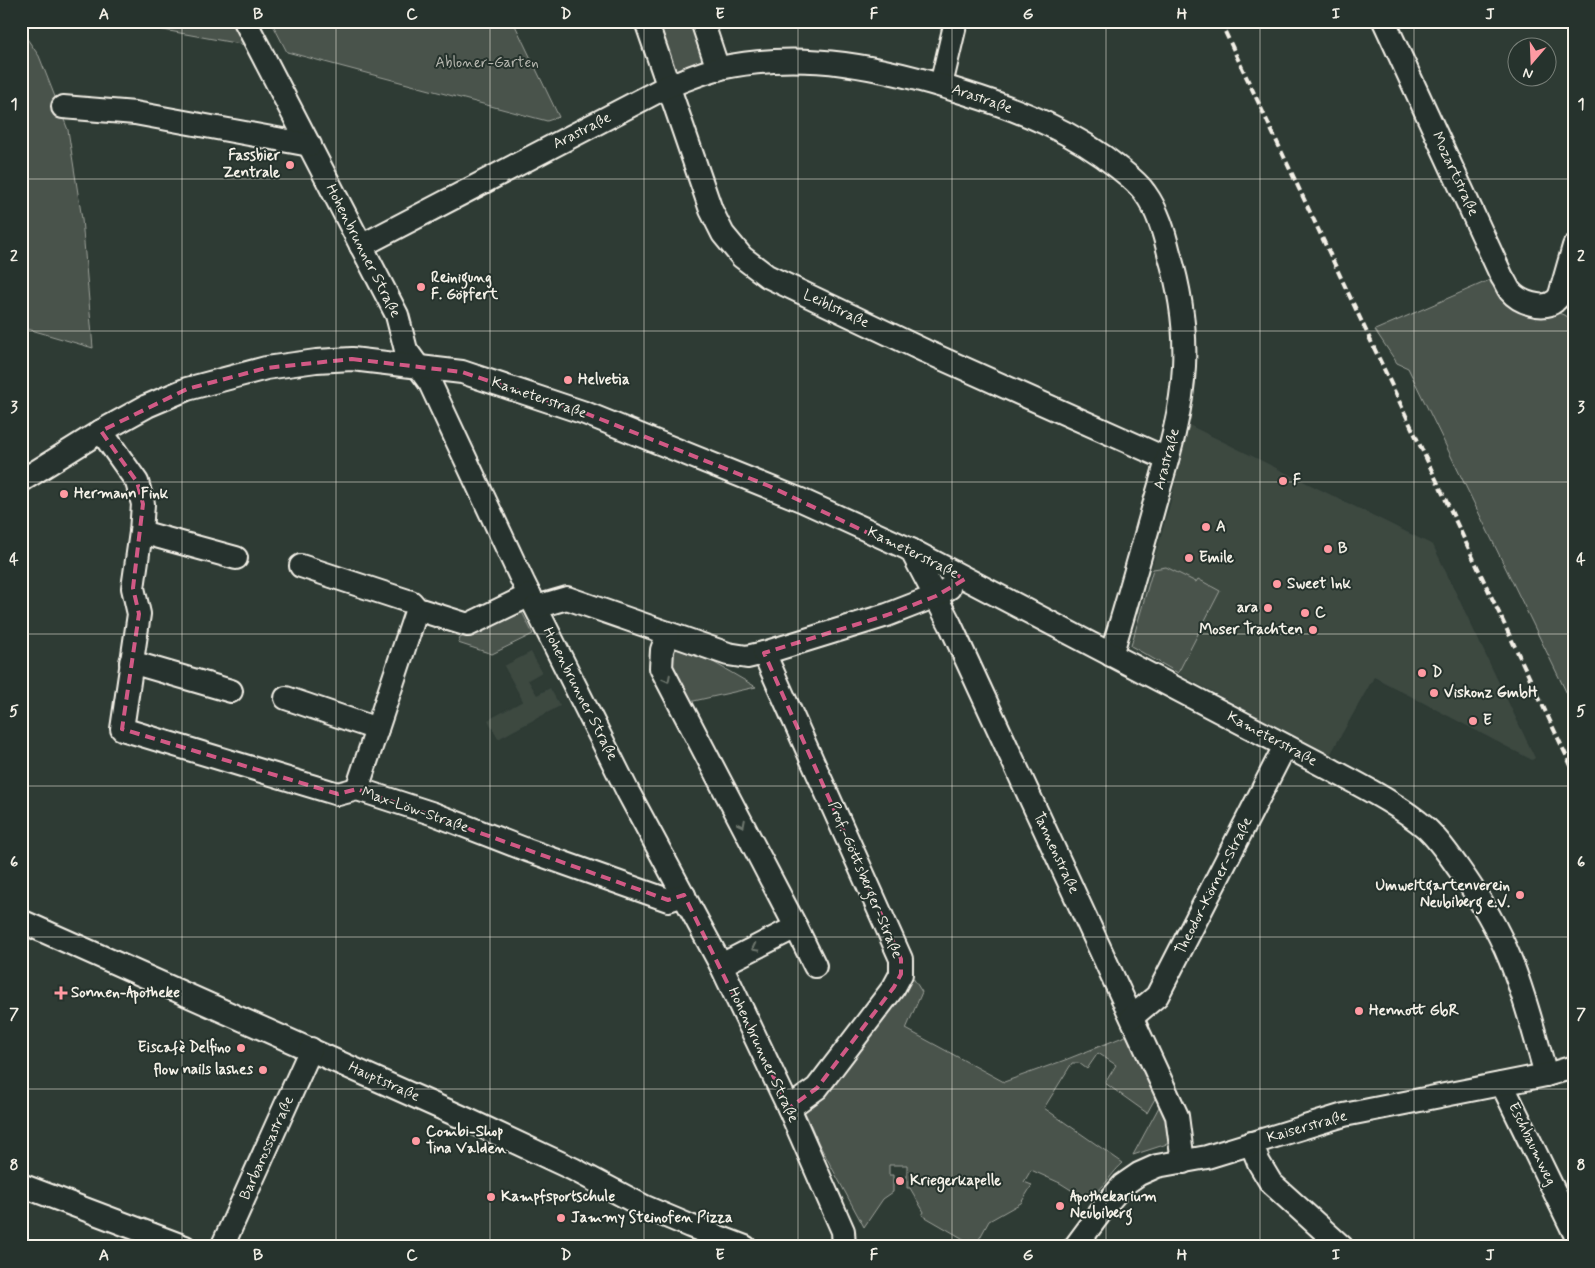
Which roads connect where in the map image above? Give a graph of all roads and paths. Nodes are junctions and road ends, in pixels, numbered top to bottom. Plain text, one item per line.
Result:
1 (245, 21) edge
2 (646, 21) edge
3 (702, 21) edge
4 (956, 21) edge
5 (1384, 21) edge
6 (718, 69) junction
7 (940, 85) junction
8 (668, 86) junction
9 (63, 106) dead end
10 (310, 145) junction
11 (361, 246) junction
12 (1574, 246) edge
13 (418, 367) junction
14 (101, 431) junction
15 (1167, 460) junction
16 (21, 481) edge
17 (141, 532) junction
18 (911, 550) junction
19 (236, 558) dead end
20 (300, 566) dead end
21 (965, 579) junction
22 (936, 596) junction
23 (533, 601) junction
24 (417, 609) junction
25 (668, 633) junction
26 (764, 653) junction
27 (1111, 655) junction
28 (131, 662) junction
29 (231, 691) dead end
30 (286, 698) dead end
31 (377, 729) junction
32 (1285, 746) junction
33 (357, 789) junction
34 (684, 895) junction
35 (21, 921) edge
36 (796, 927) junction
37 (720, 965) junction
38 (815, 966) dead end
39 (1132, 1017) junction
40 (311, 1049) junction
41 (1574, 1067) edge
42 (1546, 1075) junction
43 (1502, 1084) junction
44 (788, 1108) junction
45 (1251, 1143) junction
46 (1183, 1162) junction
47 (21, 1185) edge
48 (1574, 1232) edge
49 (185, 1247) edge
50 (222, 1247) edge
51 (745, 1247) edge
52 (844, 1247) edge
53 (1076, 1247) edge
54 (1342, 1247) edge

1 - 10 street, Hohenbrunner Straße
2 - 8 street, Leiblstraße
3 - 6 street
4 - 7 street
5 - 12 street, Mozartstraße
6 - 7 street, Arastraße
6 - 8 street, Arastraße
7 - 15 street, Arastraße
8 - 11 street, Arastraße
8 - 15 street, Leiblstraße
9 - 10 street
10 - 11 street, Hohenbrunner Straße
11 - 13 street, Hohenbrunner Straße
13 - 14 street, Kameterstraße
13 - 18 street, Kameterstraße
13 - 23 street, Hohenbrunner Straße
14 - 16 street, Kameterstraße
14 - 17 street, Max-Löw-Straße
15 - 27 street, Arastraße
17 - 19 street
17 - 28 street, Max-Löw-Straße
18 - 21 street, Kameterstraße
18 - 22 street, Tannenstraße
20 - 24 street
21 - 22 street
21 - 27 street, Kameterstraße
22 - 26 street
22 - 39 street, Tannenstraße
23 - 24 street
23 - 25 street
23 - 34 street, Hohenbrunner Straße
24 - 31 street
25 - 26 street
25 -> 36 street
26 - 44 street, Prof.-Göttsberger-Straße
27 - 32 street, Kameterstraße
28 - 29 street
28 - 33 street, Max-Löw-Straße
30 - 31 street
31 - 33 street
32 - 39 street, Theodor-Körner-Straße
32 - 42 street, Kameterstraße
33 - 34 street, Max-Löw-Straße
34 - 37 street, Hohenbrunner Straße
35 - 40 street, Hauptstraße
36 -> 37 street
36 - 38 street
37 - 44 street, Hohenbrunner Straße
39 - 46 street, Tannenstraße
40 - 50 street, Barbarossastraße
40 - 51 street, Hauptstraße
41 - 42 street, Kaiserstraße
42 - 43 street, Kaiserstraße
43 - 45 street, Kaiserstraße
43 - 48 street, Eschbaumweg
44 - 52 street, Hohenbrunner Straße
45 - 46 street, Kaiserstraße
45 - 54 street
46 - 53 street, Kaiserstraße
47 - 49 street

